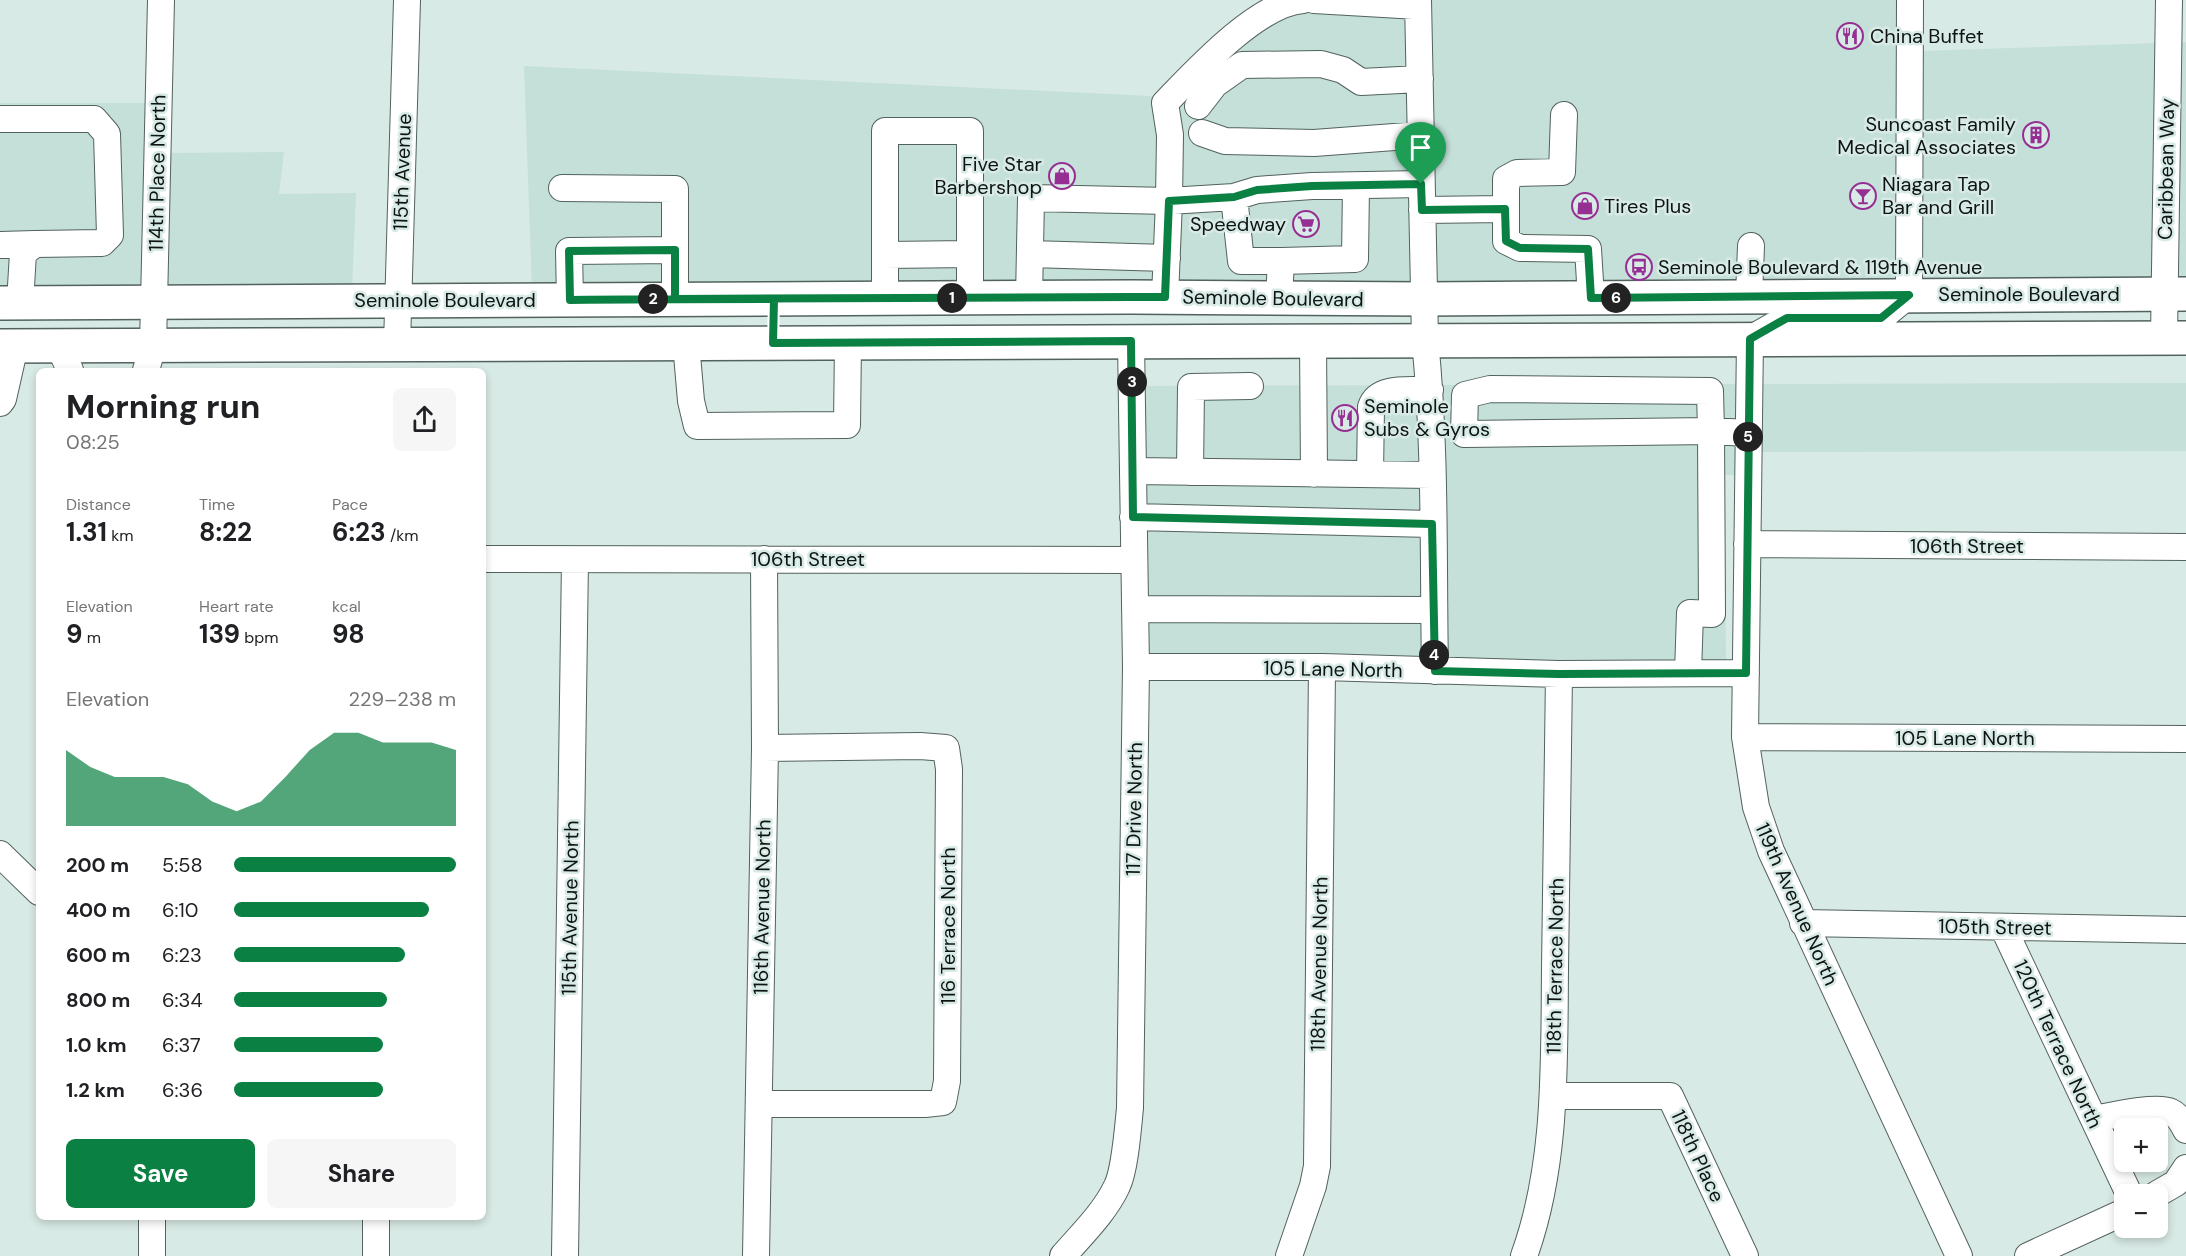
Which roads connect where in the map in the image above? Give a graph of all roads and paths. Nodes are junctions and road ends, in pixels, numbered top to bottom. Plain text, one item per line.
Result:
1 (161, 0) edge
2 (407, 0) edge
3 (1303, 0) edge
4 (1314, 0) edge
5 (1910, 0) edge
6 (2169, 0) edge
7 (1418, 3) edge
8 (2177, 52) edge
9 (1420, 79) junction
10 (1198, 106) dead end
11 (1564, 115) dead end
12 (0, 119) edge
13 (1202, 133) dead end
14 (1420, 135) junction
15 (1421, 184) junction
16 (1356, 186) junction
17 (562, 188) dead end
18 (1234, 197) junction
19 (1169, 201) junction
20 (1505, 209) junction
21 (1422, 210) junction
22 (35, 244) junction
23 (0, 245) edge
24 (1751, 246) dead end
25 (675, 250) junction
26 (970, 254) junction
27 (885, 255) junction
28 (1030, 255) junction
29 (1167, 258) junction
30 (1281, 261) junction
31 (2175, 294) edge
32 (1909, 295) junction
33 (1749, 296) junction
34 (1029, 297) junction
35 (1165, 297) junction
36 (885, 298) junction
37 (970, 298) junction
38 (1279, 298) junction
39 (1591, 298) junction
40 (675, 299) junction
41 (774, 299) junction
42 (1424, 299) junction
43 (570, 300) junction
44 (399, 301) junction
45 (10, 303) edge
46 (154, 303) junction
47 (2175, 338) edge
48 (1750, 339) junction
49 (1425, 340) junction
50 (1131, 341) junction
51 (1313, 341) junction
52 (686, 343) junction
53 (773, 343) junction
54 (848, 343) junction
55 (397, 345) junction
56 (8, 346) edge
57 (64, 358) edge
58 (149, 358) edge
59 (1250, 386) dead end
60 (1430, 390) junction
61 (0, 403) edge
62 (1431, 416) junction
63 (1464, 416) junction
64 (1710, 431) junction
65 (1748, 433) junction
66 (1133, 471) junction
67 (1190, 472) junction
68 (1314, 474) junction
69 (1370, 474) junction
70 (1432, 475) junction
71 (1133, 517) junction
72 (1432, 524) junction
73 (1747, 544) junction
74 (2186, 547) edge
75 (486, 559) edge
76 (764, 559) junction
77 (575, 560) junction
78 (1134, 560) junction
79 (1135, 609) junction
80 (1434, 610) junction
81 (1136, 667) junction
82 (1322, 667) junction
83 (1435, 671) junction
84 (1688, 673) junction
85 (1746, 673) junction
86 (1559, 674) junction
87 (1745, 737) junction
88 (2186, 739) edge
89 (765, 748) junction
90 (0, 854) edge
91 (36, 889) edge
92 (1803, 923) junction
93 (2003, 927) junction
94 (2186, 930) edge
95 (1553, 1096) junction
96 (760, 1104) junction
97 (2094, 1119) junction
98 (2186, 1130) edge
99 (2186, 1168) edge
100 (2124, 1184) edge
101 (2168, 1188) edge
102 (2114, 1217) edge
103 (152, 1220) edge
104 (376, 1220) edge
105 (152, 1256) edge
106 (376, 1256) edge
107 (565, 1256) edge
108 (756, 1256) edge
109 (1063, 1256) edge
110 (1289, 1256) edge
111 (1524, 1256) edge
112 (1745, 1256) edge
113 (1959, 1256) edge
114 (2028, 1256) edge

1 - 46 street, 114th Place North
2 - 44 street, 115th Avenue
3 - 19 street
4 - 7 street
5 - 32 street
6 - 8 street, Caribbean Way
7 - 9 street
8 - 31 street, Caribbean Way
9 - 10 street
9 - 14 street
11 - 20 street
12 - 22 street
13 - 14 street
14 - 15 street
15 - 16 street
15 - 21 street
16 - 18 street
16 - 30 street
17 - 25 street
18 - 19 street
18 - 30 street
19 - 28 street
19 - 29 street
20 - 21 street
20 - 39 street
21 - 42 street
22 - 23 street
22 - 45 street
24 - 33 street
25 - 40 street
25 - 43 street
26 - 27 street
26 - 27 street
26 - 37 street
27 - 36 street
28 - 29 street
28 - 34 street
29 - 35 street
30 - 38 street
31 - 32 main road, Seminole Boulevard
31 - 47 street, Caribbean Way
32 - 33 main road, Seminole Boulevard
32 - 48 street
33 - 39 main road, Seminole Boulevard
34 - 35 main road, Seminole Boulevard
34 - 37 main road, Seminole Boulevard
35 - 38 main road, Seminole Boulevard
36 - 37 main road, Seminole Boulevard
36 - 41 main road, Seminole Boulevard
38 - 42 main road, Seminole Boulevard
39 - 42 main road, Seminole Boulevard
40 - 41 main road, Seminole Boulevard
40 - 43 main road, Seminole Boulevard
41 - 53 main road
42 - 49 street
43 - 44 main road, Seminole Boulevard
44 - 46 main road, Seminole Boulevard
44 - 55 street, 115th Avenue
45 - 46 main road, Seminole Boulevard
46 - 58 street, 114th Place North
47 - 48 main road, Seminole Boulevard
48 - 49 main road, Seminole Boulevard
48 - 65 street, 119th Avenue North
49 - 51 main road, Seminole Boulevard
49 - 60 street
50 - 51 main road, Seminole Boulevard
50 - 54 main road, Seminole Boulevard
50 - 66 street, 117 Drive North
51 - 68 street
52 - 53 main road, Seminole Boulevard
52 - 54 street
52 - 55 main road, Seminole Boulevard
53 - 54 main road, Seminole Boulevard
55 - 58 main road, Seminole Boulevard
56 - 57 main road, Seminole Boulevard
56 - 61 street
57 - 58 main road, Seminole Boulevard
59 - 67 street
60 - 62 street
60 - 69 street
62 - 63 street
62 - 70 street
63 - 64 street
63 - 64 street
64 - 65 street
64 - 84 street
65 - 73 street, 119th Avenue North
66 - 67 street
66 - 71 street, 117 Drive North
67 - 68 street
68 - 69 street
69 - 70 street
70 - 72 street
71 - 72 street
71 - 78 street, 117 Drive North
72 - 80 street
73 - 74 street, 106th Street
73 - 85 street, 119th Avenue North
75 - 77 street, 106th Street
76 - 77 street, 106th Street
76 - 78 street, 106th Street
76 - 89 street, 116th Avenue North
77 - 107 street, 115th Avenue North
78 - 79 street, 117 Drive North
79 - 80 street
79 - 81 street, 117 Drive North
80 - 83 street
81 - 82 street, 105 Lane North
81 - 109 street, 117 Drive North
82 - 83 street, 105 Lane North
82 - 110 street, 118th Avenue North
83 - 86 street, 105 Lane North
84 - 85 street, 105 Lane North
84 - 86 street, 105 Lane North
85 - 87 street, 119th Avenue North
86 - 95 street, 118th Terrace North
87 - 88 street, 105 Lane North
87 - 92 street, 119th Avenue North
89 - 96 street, 116th Avenue North
89 - 96 street, 116 Terrace North
90 - 91 street
92 - 93 street, 105th Street
92 - 113 street, 119th Avenue North
93 - 94 street, 105th Street
93 - 97 street, 120th Terrace North
95 - 111 street, 118th Terrace North
95 - 112 street, 118th Place
96 - 108 street, 116th Avenue North
97 - 98 street
97 - 100 street, 120th Terrace North
99 - 101 street
102 - 114 street
103 - 105 street
104 - 106 street

